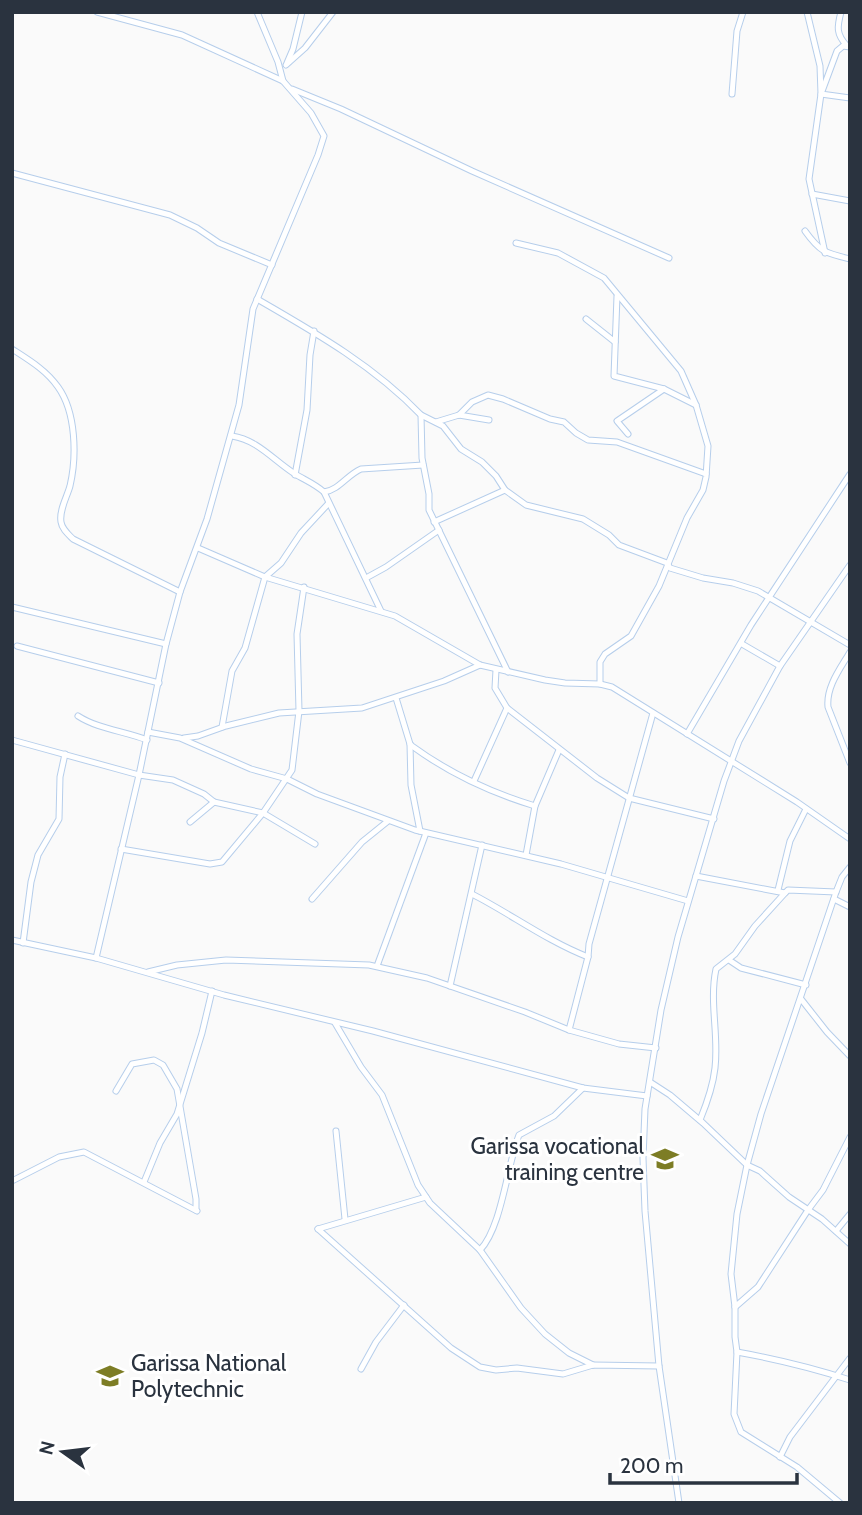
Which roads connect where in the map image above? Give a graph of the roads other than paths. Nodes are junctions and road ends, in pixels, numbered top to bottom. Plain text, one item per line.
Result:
1 (97, 12) edge
2 (135, 12) edge
3 (257, 12) edge
4 (302, 12) edge
5 (332, 12) edge
6 (743, 12) edge
7 (807, 12) edge
8 (841, 12) edge
9 (130, 21) junction
10 (848, 47) edge
11 (286, 65) junction
12 (281, 72) junction
13 (283, 81) junction
14 (291, 89) junction
15 (821, 93) junction
16 (732, 94) dead end
17 (850, 98) edge
18 (12, 173) edge
19 (812, 194) junction
20 (850, 201) edge
21 (805, 231) dead end
22 (516, 243) dead end
23 (825, 253) junction
24 (669, 258) dead end
25 (850, 259) edge
26 (272, 265) junction
27 (617, 296) junction
28 (257, 299) junction
29 (586, 319) dead end
30 (314, 331) junction
31 (615, 342) junction
32 (12, 349) edge
33 (664, 389) junction
34 (696, 405) junction
35 (421, 415) junction
36 (459, 415) junction
37 (489, 419) dead end
38 (436, 422) junction
39 (628, 434) dead end
40 (232, 436) junction
41 (423, 465) junction
42 (706, 474) junction
43 (850, 474) edge
44 (295, 475) junction
45 (505, 490) junction
46 (324, 492) junction
47 (328, 504) junction
48 (434, 522) junction
49 (439, 530) junction
50 (198, 548) junction
51 (667, 563) junction
52 (850, 565) edge
53 (848, 573) edge
54 (265, 577) junction
55 (366, 578) junction
56 (304, 587) junction
57 (180, 592) junction
58 (770, 599) junction
59 (12, 607) edge
60 (381, 611) junction
61 (810, 623) junction
62 (742, 643) junction
63 (166, 644) junction
64 (850, 645) edge
65 (17, 646) dead end
66 (850, 652) edge
67 (480, 665) junction
68 (780, 666) junction
69 (496, 670) junction
70 (508, 672) junction
71 (159, 683) junction
72 (600, 684) junction
73 (396, 698) junction
74 (507, 708) junction
75 (299, 711) junction
76 (653, 713) junction
77 (78, 716) dead end
78 (222, 727) junction
79 (148, 732) junction
80 (687, 734) junction
81 (180, 738) junction
82 (12, 740) edge
83 (147, 740) junction
84 (410, 744) junction
85 (559, 750) junction
86 (65, 754) junction
87 (731, 761) junction
88 (850, 763) edge
89 (139, 775) junction
90 (287, 779) junction
91 (474, 781) junction
92 (629, 798) junction
93 (214, 802) junction
94 (535, 806) junction
95 (806, 809) junction
96 (263, 813) junction
97 (714, 820) junction
98 (388, 821) junction
99 (190, 822) dead end
100 (423, 832) junction
101 (850, 839) edge
102 (315, 844) dead end
103 (482, 845) junction
104 (121, 849) junction
105 (526, 855) junction
106 (850, 867) edge
107 (696, 877) junction
108 (608, 878) junction
109 (778, 890) junction
110 (836, 892) junction
111 (785, 893) junction
112 (472, 894) junction
113 (312, 899) dead end
114 (834, 899) junction
115 (688, 901) junction
116 (850, 907) edge
117 (12, 940) edge
118 (23, 943) junction
119 (588, 957) junction
120 (96, 958) junction
121 (729, 960) junction
122 (377, 966) junction
123 (145, 973) junction
124 (806, 985) junction
125 (450, 986) junction
126 (212, 991) junction
127 (801, 999) junction
128 (335, 1023) junction
129 (569, 1030) junction
130 (656, 1048) junction
131 (850, 1056) edge
132 (650, 1082) junction
133 (583, 1088) junction
134 (116, 1091) dead end
135 (647, 1096) junction
136 (180, 1105) junction
137 (701, 1120) junction
138 (336, 1131) dead end
139 (850, 1137) edge
140 (747, 1165) junction
141 (12, 1181) edge
142 (144, 1182) junction
143 (426, 1197) junction
144 (808, 1210) junction
145 (850, 1214) edge
146 (345, 1219) junction
147 (836, 1231) junction
148 (850, 1244) edge
149 (480, 1250) junction
150 (404, 1306) junction
151 (736, 1307) junction
152 (737, 1352) junction
153 (850, 1358) edge
154 (593, 1365) junction
155 (659, 1366) junction
156 (361, 1369) dead end
157 (835, 1376) junction
158 (850, 1380) edge
159 (780, 1457) junction
160 (679, 1503) edge
161 (840, 1503) edge

1 - 9 street
2 - 9 street
3 - 12 street
4 - 11 street
5 - 11 street
6 - 16 street
7 - 15 street
8 - 10 street
9 - 13 street
10 - 15 street
11 - 12 street
12 - 13 street
13 - 14 street
14 - 24 street
14 - 26 street
15 - 17 street
15 - 19 street
18 - 26 street
19 - 20 street
19 - 23 street
21 - 23 street
22 - 27 street
23 - 25 street
26 - 28 street
27 - 31 street
27 - 34 street
28 - 30 street
28 - 40 street
29 - 31 street
30 - 35 street
30 - 44 street
31 - 33 street
32 - 57 street
33 - 34 street
33 - 39 street
34 - 42 street
35 - 38 street
35 - 41 street
36 - 37 street
36 - 38 street
36 - 42 street
38 - 45 street
40 - 44 street
40 - 50 street
41 - 46 street
41 - 48 street
42 - 51 street
43 - 58 street
44 - 46 street
45 - 48 street
45 - 51 street
46 - 47 street
47 - 54 street
47 - 55 street
48 - 49 street
49 - 55 street
49 - 70 street
50 - 54 street
50 - 57 street
51 - 58 street
51 - 72 street
52 - 53 street
53 - 61 street
54 - 56 street
54 - 78 street
55 - 60 street
56 - 60 street
56 - 75 street
57 - 63 street
58 - 61 street
58 - 62 street
59 - 63 street
60 - 67 street
61 - 64 street
61 - 68 street
62 - 68 street
62 - 80 street
63 - 71 street
65 - 71 street
66 - 88 street
67 - 69 street
67 - 73 street
68 - 87 street
69 - 70 street
69 - 74 street
70 - 72 street
71 - 79 street
72 - 76 street
73 - 75 street
73 - 84 street
74 - 85 street
74 - 91 street
75 - 78 street
75 - 90 street
76 - 80 street
76 - 92 street
77 - 83 street
78 - 81 street
79 - 81 street
79 - 83 street
80 - 87 street
81 - 90 street
82 - 86 street
83 - 89 street
84 - 91 street
84 - 100 street
85 - 92 street
85 - 94 street
86 - 89 street
86 - 118 street
87 - 95 street
87 - 97 street
89 - 93 street
89 - 104 street
90 - 96 street
90 - 98 street
91 - 94 street
92 - 97 street
92 - 108 street
93 - 96 street
93 - 99 street
94 - 105 street
95 - 101 street
95 - 109 street
96 - 102 street
96 - 104 street
97 - 107 street
98 - 100 street
98 - 113 street
100 - 103 street
100 - 122 street
103 - 105 street
103 - 112 street
104 - 120 street
105 - 108 street
106 - 110 street
107 - 109 street
107 - 115 street
108 - 115 street
108 - 119 street
109 - 111 street
110 - 111 street
110 - 114 street
111 - 121 street
112 - 119 street
112 - 125 street
114 - 116 street
114 - 124 street
115 - 130 street
117 - 118 street
118 - 120 street
119 - 129 street
120 - 123 street
121 - 124 street
121 - 137 street
122 - 123 street
122 - 125 street
123 - 126 street
124 - 127 street
125 - 129 street
126 - 128 street
126 - 136 street
127 - 131 street
127 - 140 street
128 - 133 street
128 - 143 street
129 - 130 street
130 - 132 street
132 - 135 street
132 - 137 street
133 - 135 street
133 - 149 street
134 - 136 street
135 - 155 street
136 - 142 street
136 - 142 street
137 - 140 street
138 - 146 street
139 - 144 street
140 - 144 street
140 - 151 street
141 - 142 street
143 - 146 street
143 - 149 street
144 - 147 street
144 - 151 street
145 - 147 street
146 - 150 street
147 - 148 street
149 - 154 street
150 - 154 street
150 - 156 street
151 - 152 street
152 - 157 street
152 - 159 street
153 - 157 street
154 - 155 street
155 - 160 street
157 - 158 street
157 - 159 street
159 - 161 street

